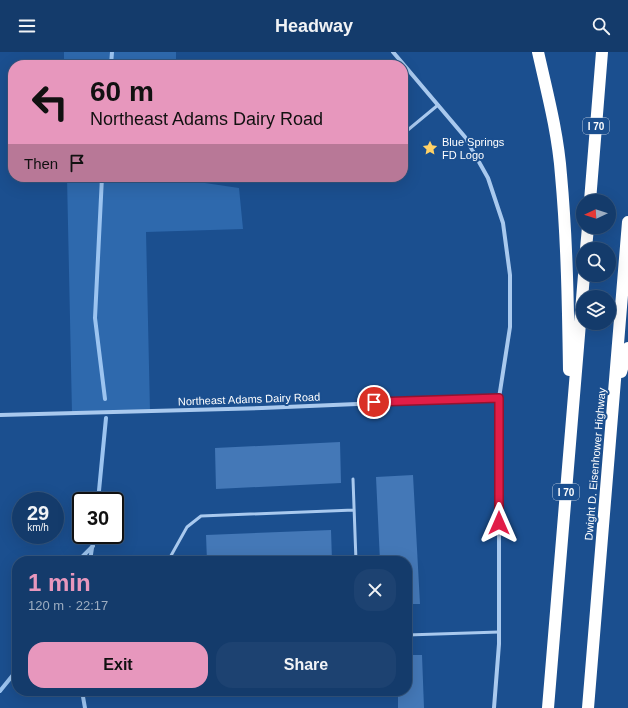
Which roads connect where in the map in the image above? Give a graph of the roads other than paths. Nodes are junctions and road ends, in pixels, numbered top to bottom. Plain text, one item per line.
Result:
1 (393, 52) edge
2 (538, 52) edge
3 (602, 52) edge
4 (400, 60) edge
5 (408, 70) edge
6 (438, 105) junction
7 (408, 130) edge
8 (591, 194) edge
9 (628, 222) edge
10 (583, 282) edge
11 (628, 348) edge
12 (499, 398) junction
13 (613, 400) junction
14 (0, 415) edge
15 (571, 432) junction
16 (353, 479) dead end
17 (354, 510) junction
18 (171, 556) edge
19 (356, 556) edge
20 (499, 632) junction
21 (412, 635) edge
22 (494, 708) edge
23 (548, 708) edge
24 (588, 708) edge

1 - 4 street
2 - 15 highway
3 - 8 highway, I 70
5 - 6 street
6 - 7 lane
6 - 12 street
9 - 13 highway, Dwight D. Eisenhower Highway
10 - 15 highway, I 70
11 - 13 highway
12 - 14 street, Northeast Adams Dairy Road
12 - 20 street
13 - 24 highway, Dwight D. Eisenhower Highway
15 - 23 highway, I 70
16 - 17 lane
17 - 18 lane
17 - 19 lane
20 - 21 lane
20 - 22 street

